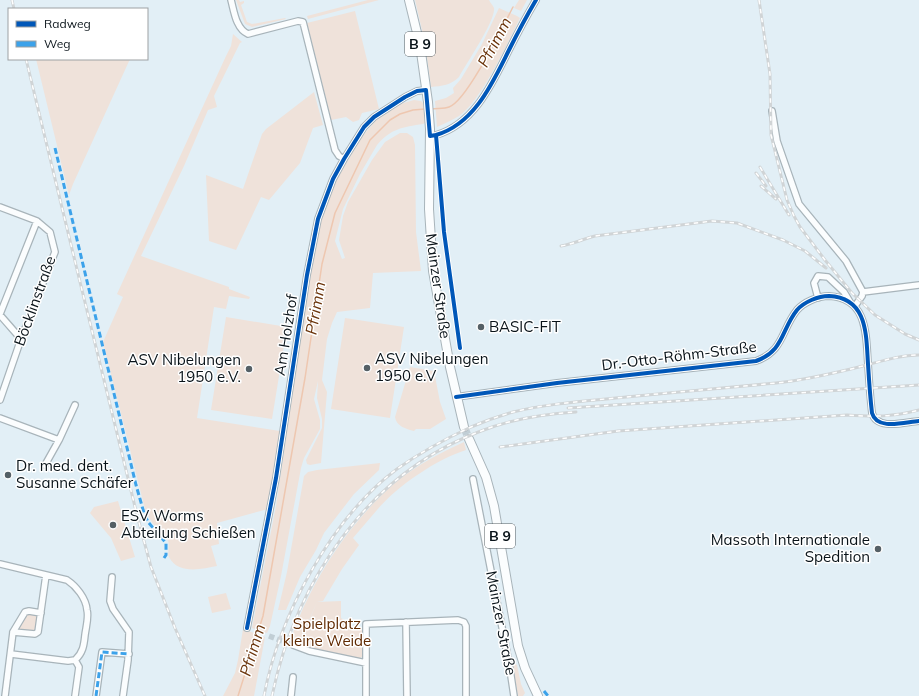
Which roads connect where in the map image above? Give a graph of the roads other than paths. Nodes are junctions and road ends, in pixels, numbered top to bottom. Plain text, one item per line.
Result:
1 (231, 0) edge
2 (409, 0) edge
3 (536, 0) edge
4 (426, 90) junction
5 (772, 111) dead end
6 (433, 135) junction
7 (344, 159) junction
8 (0, 207) edge
9 (37, 221) junction
10 (919, 284) edge
11 (863, 292) junction
12 (818, 298) junction
13 (853, 304) junction
14 (0, 315) edge
15 (21, 339) junction
16 (456, 396) junction
17 (0, 400) edge
18 (76, 404) dead end
19 (0, 418) edge
20 (919, 420) edge
21 (464, 427) tunnel mouth
22 (469, 439) tunnel mouth
23 (59, 440) junction
24 (45, 465) dead end
25 (473, 478) dead end
26 (0, 564) edge
27 (46, 575) junction
28 (112, 577) dead end
29 (41, 613) junction
30 (406, 622) junction
31 (247, 628) dead end
32 (13, 632) junction
33 (292, 645) tunnel mouth
34 (10, 654) junction
35 (129, 654) junction
36 (75, 660) junction
37 (366, 663) junction
38 (293, 677) dead end
39 (5, 696) edge
40 (75, 696) edge
41 (96, 696) edge
42 (123, 696) edge
43 (291, 696) edge
44 (366, 696) edge
45 (407, 696) edge
46 (466, 696) edge
47 (514, 696) edge
48 (538, 696) edge

1 - 7 street
2 - 4 main road, Mainzer Straße / B 9
3 - 6 street
4 - 6 main road, Mainzer Straße / B 9
4 - 7 street, Am Holzhof
5 - 11 street
6 - 16 main road, Mainzer Straße / B 9
7 - 31 street, Am Holzhof
8 - 9 street, Böcklinstraße
9 - 14 street
9 - 15 street, Böcklinstraße
10 - 11 street
11 - 13 street
12 - 13 street, Dr.-Otto-Röhm-Straße
12 - 13 street
12 - 16 street, Dr.-Otto-Röhm-Straße
13 - 20 street
14 - 15 street
15 - 17 street, Böcklinstraße
16 - 21 main road, Mainzer Straße / B 9
18 - 23 street
19 - 23 street
22 - 48 main road, Mainzer Straße / B 9
23 - 24 street
25 - 47 street, Mainzer Straße
26 - 27 street
27 - 29 street
27 - 36 street
28 - 35 street
29 - 32 street
29 - 32 street
30 - 37 street
30 - 45 street
30 - 46 street
32 - 34 street
33 - 37 street
34 - 36 street
34 - 39 street
35 - 41 street
35 - 42 street
36 - 40 street
37 - 44 street
38 - 43 street

